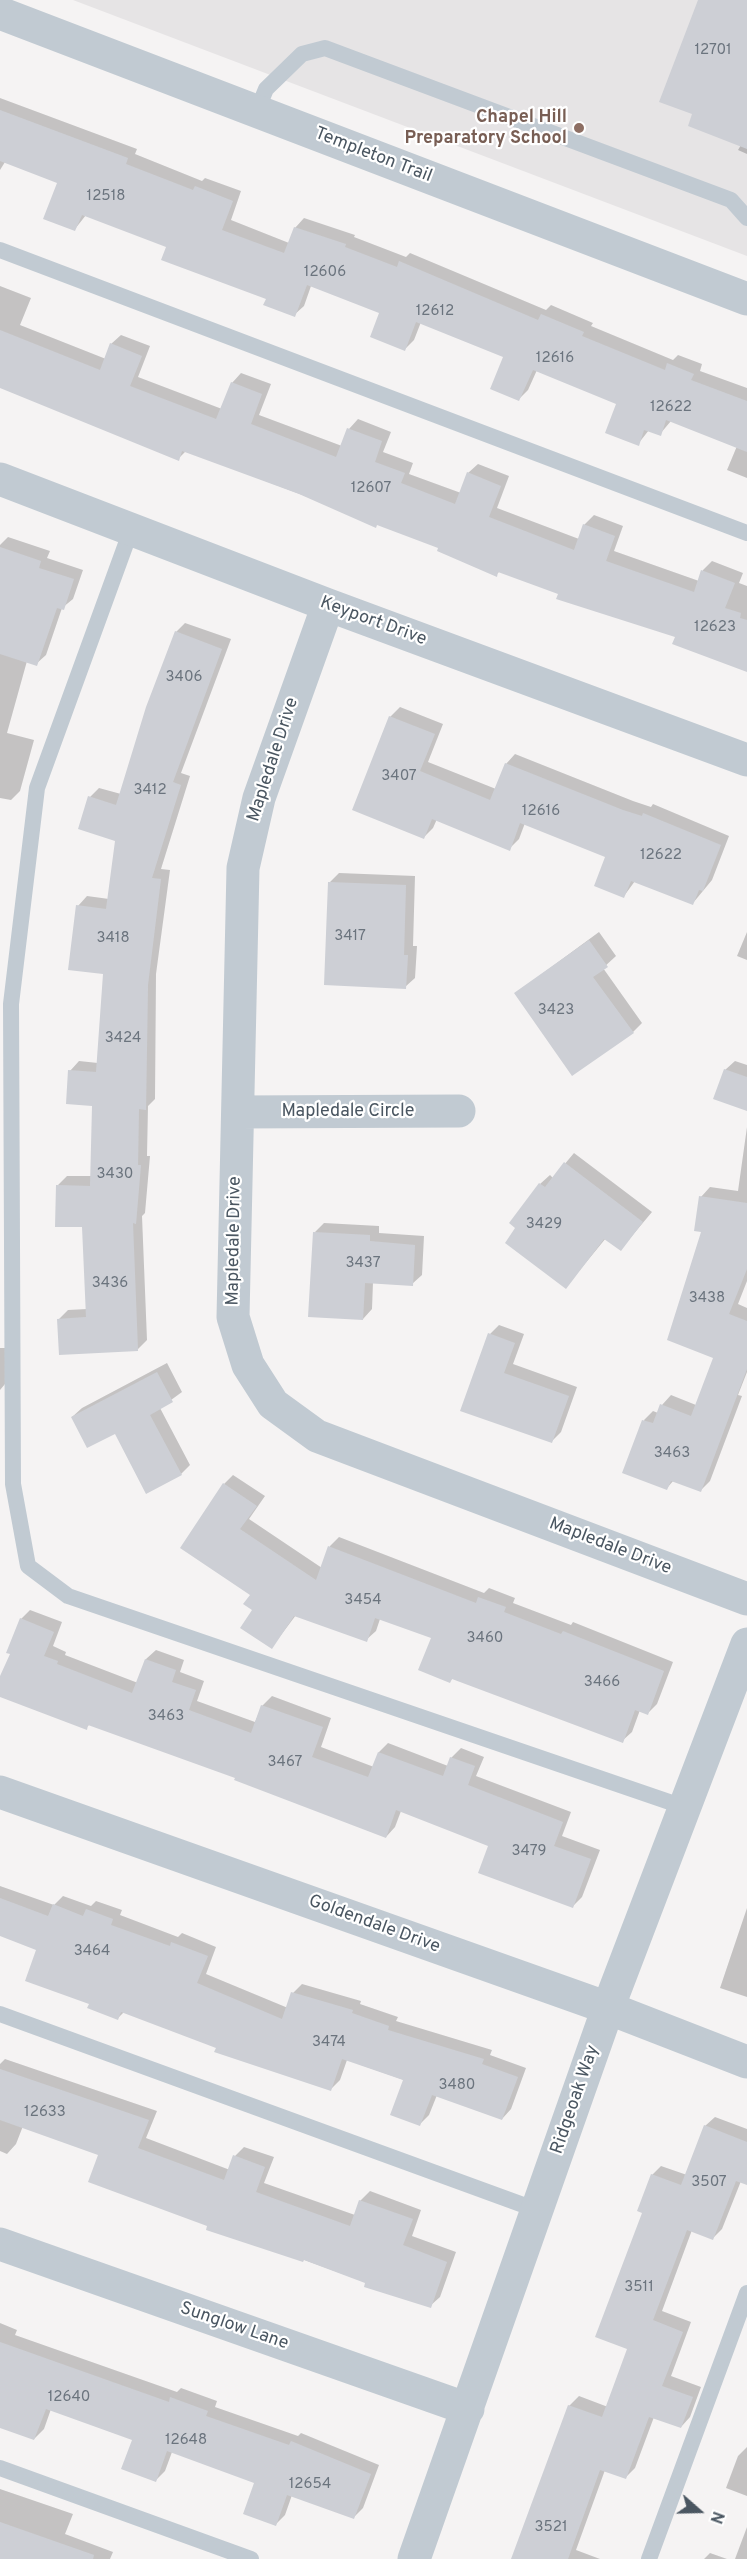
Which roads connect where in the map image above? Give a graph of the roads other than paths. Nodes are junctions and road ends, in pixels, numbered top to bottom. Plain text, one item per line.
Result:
1 (0, 12) edge
2 (257, 111) junction
3 (747, 218) edge
4 (0, 250) edge
5 (747, 298) edge
6 (0, 479) edge
7 (131, 530) junction
8 (747, 533) edge
9 (328, 605) junction
10 (747, 760) edge
11 (459, 1111) dead end
12 (238, 1112) junction
13 (747, 1599) edge
14 (747, 1644) edge
15 (0, 1792) edge
16 (684, 1808) junction
17 (608, 2008) junction
18 (0, 2014) edge
19 (747, 2062) edge
20 (537, 2210) junction
21 (0, 2244) edge
22 (747, 2293) edge
23 (468, 2409) junction
24 (0, 2468) edge
25 (251, 2559) edge
26 (414, 2559) edge
27 (650, 2559) edge

1 - 2 street, Templeton Trail
2 - 3 lane
2 - 5 street, Templeton Trail
4 - 8 lane
6 - 7 street, Keyport Drive
7 - 9 street, Keyport Drive
7 - 16 lane
9 - 10 street, Keyport Drive
9 - 12 street, Mapledale Drive
11 - 12 street, Mapledale Circle
12 - 13 street, Mapledale Drive
14 - 16 street, Ridgeoak Way
15 - 17 street, Goldendale Drive
16 - 17 street, Ridgeoak Way
17 - 19 street, Goldendale Drive
17 - 20 street, Ridgeoak Way
18 - 20 lane
20 - 23 street, Ridgeoak Way
21 - 23 street, Sunglow Lane
22 - 27 lane
23 - 26 street, Ridgeoak Way
24 - 25 lane

